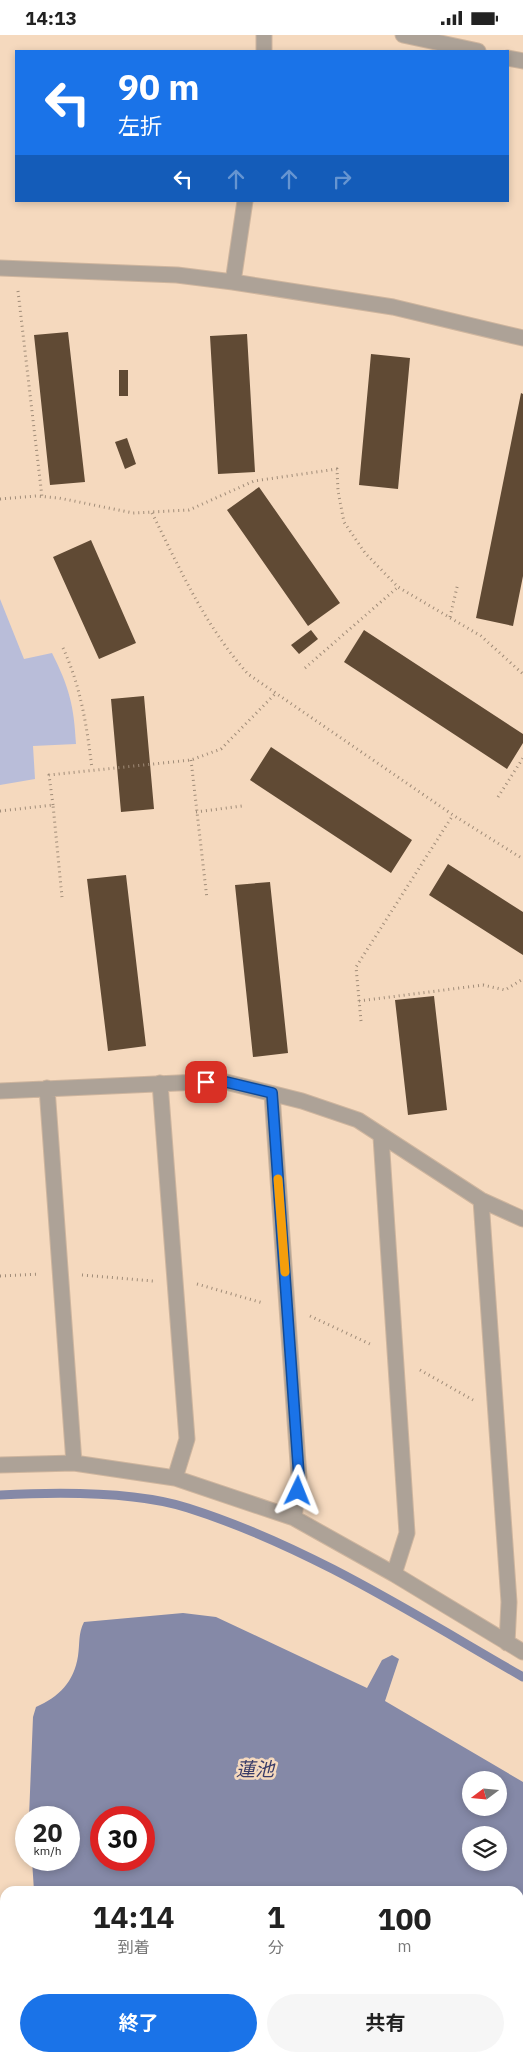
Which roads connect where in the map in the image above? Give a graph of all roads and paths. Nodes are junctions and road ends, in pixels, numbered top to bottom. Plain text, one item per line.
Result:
1 (264, 35) edge
2 (403, 35) edge
3 (264, 50) edge
4 (473, 50) edge
5 (509, 58) edge
6 (523, 61) edge
7 (245, 202) edge
8 (0, 268) edge
9 (16, 268) junction
10 (233, 283) junction
11 (523, 338) edge
12 (42, 497) junction
13 (0, 499) edge
14 (152, 513) junction
15 (458, 583) dead end
16 (398, 587) junction
17 (450, 617) junction
18 (63, 648) dead end
19 (305, 668) dead end
20 (523, 674) edge
21 (275, 694) junction
22 (523, 758) edge
23 (191, 760) junction
24 (92, 769) junction
25 (498, 797) dead end
26 (53, 805) junction
27 (242, 806) dead end
28 (0, 811) edge
29 (196, 812) junction
30 (453, 815) junction
31 (523, 859) edge
32 (62, 897) dead end
33 (207, 899) dead end
34 (523, 979) edge
35 (359, 1001) junction
36 (361, 1021) dead end
37 (160, 1083) junction
38 (47, 1088) junction
39 (0, 1091) edge
40 (272, 1093) junction
41 (381, 1137) junction
42 (481, 1199) junction
43 (523, 1219) edge
44 (60, 1273) junction
45 (0, 1276) edge
46 (174, 1282) junction
47 (287, 1308) junction
48 (396, 1356) junction
49 (496, 1414) junction
50 (74, 1463) junction
51 (0, 1465) edge
52 (174, 1478) junction
53 (294, 1518) junction
54 (394, 1574) junction
55 (507, 1643) junction
56 (523, 1652) edge

1 - 3 street
2 - 4 street
5 - 6 street
7 - 10 street
8 - 9 street
9 - 10 street
9 - 12 path
10 - 11 street
12 - 13 path
12 - 14 path
14 - 16 path
14 - 21 path
15 - 17 path
16 - 17 path
16 - 19 path
17 - 20 path
18 - 24 path
21 - 23 path
21 - 30 path
22 - 25 path
23 - 24 path
23 - 29 path
24 - 26 path
26 - 28 path
26 - 32 path
27 - 29 path
29 - 33 path
30 - 31 path
30 - 35 path
34 - 35 path
35 - 36 path
37 - 38 street
37 - 40 street
37 - 46 street
38 - 39 street
38 - 44 street
40 - 41 street
40 - 47 street
41 - 42 street
41 - 48 street
42 - 43 street
42 - 49 street
44 - 45 path
44 - 46 path
44 - 50 street
46 - 47 path
46 - 52 street
47 - 48 path
47 - 53 street
48 - 49 path
48 - 54 street
49 - 55 street
50 - 51 street
50 - 52 street
52 - 53 street
53 - 54 street
54 - 55 street
55 - 56 street

